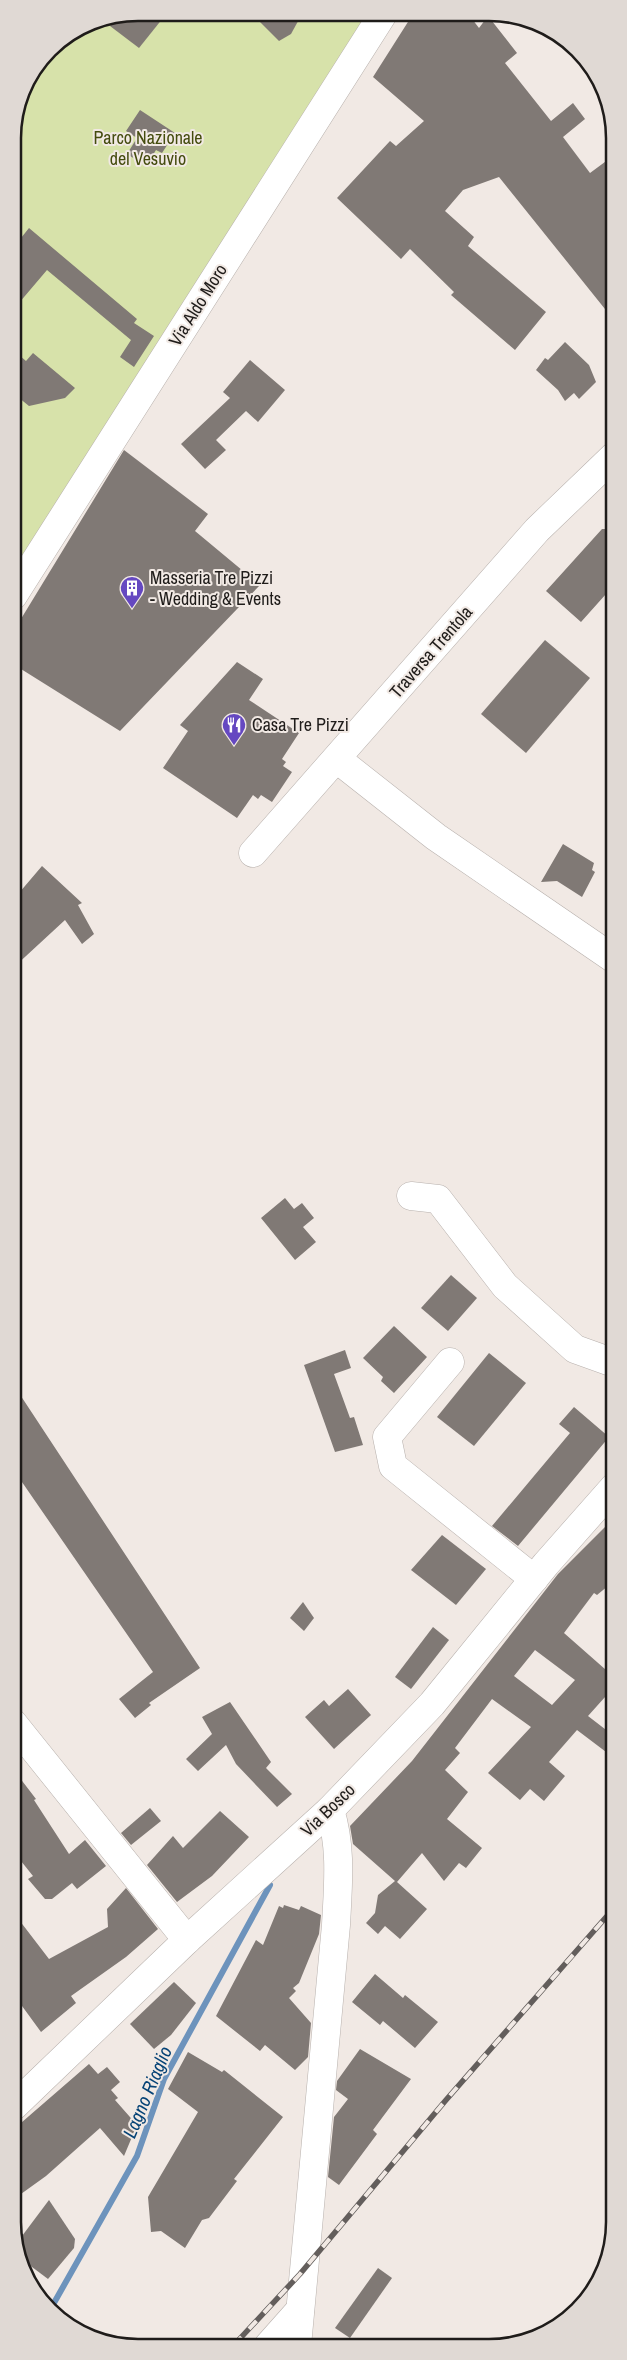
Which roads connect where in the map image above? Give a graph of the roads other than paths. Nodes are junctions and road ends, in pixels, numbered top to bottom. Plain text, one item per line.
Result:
1 (378, 21) edge
2 (606, 464) edge
3 (22, 582) edge
4 (337, 759) junction
5 (253, 853) dead end
6 (606, 953) edge
7 (411, 1196) dead end
8 (605, 1359) edge
9 (450, 1362) dead end
10 (605, 1497) edge
11 (534, 1578) junction
12 (21, 1733) edge
13 (330, 1810) junction
14 (187, 1940) junction
15 (21, 2099) edge
16 (300, 2310) junction
17 (274, 2339) edge
18 (298, 2339) edge

1 - 3 street, Via Aldo Moro
2 - 4 street, Traversa Trentola
4 - 5 street, Traversa Trentola
4 - 6 street
7 - 8 street
9 - 11 street
10 - 11 street, Via Bosco
11 - 13 street, Via Bosco
12 - 14 street
13 - 14 street, Via Bosco
13 - 16 street
14 - 15 street, Via Bosco
16 - 17 street
16 - 18 street

